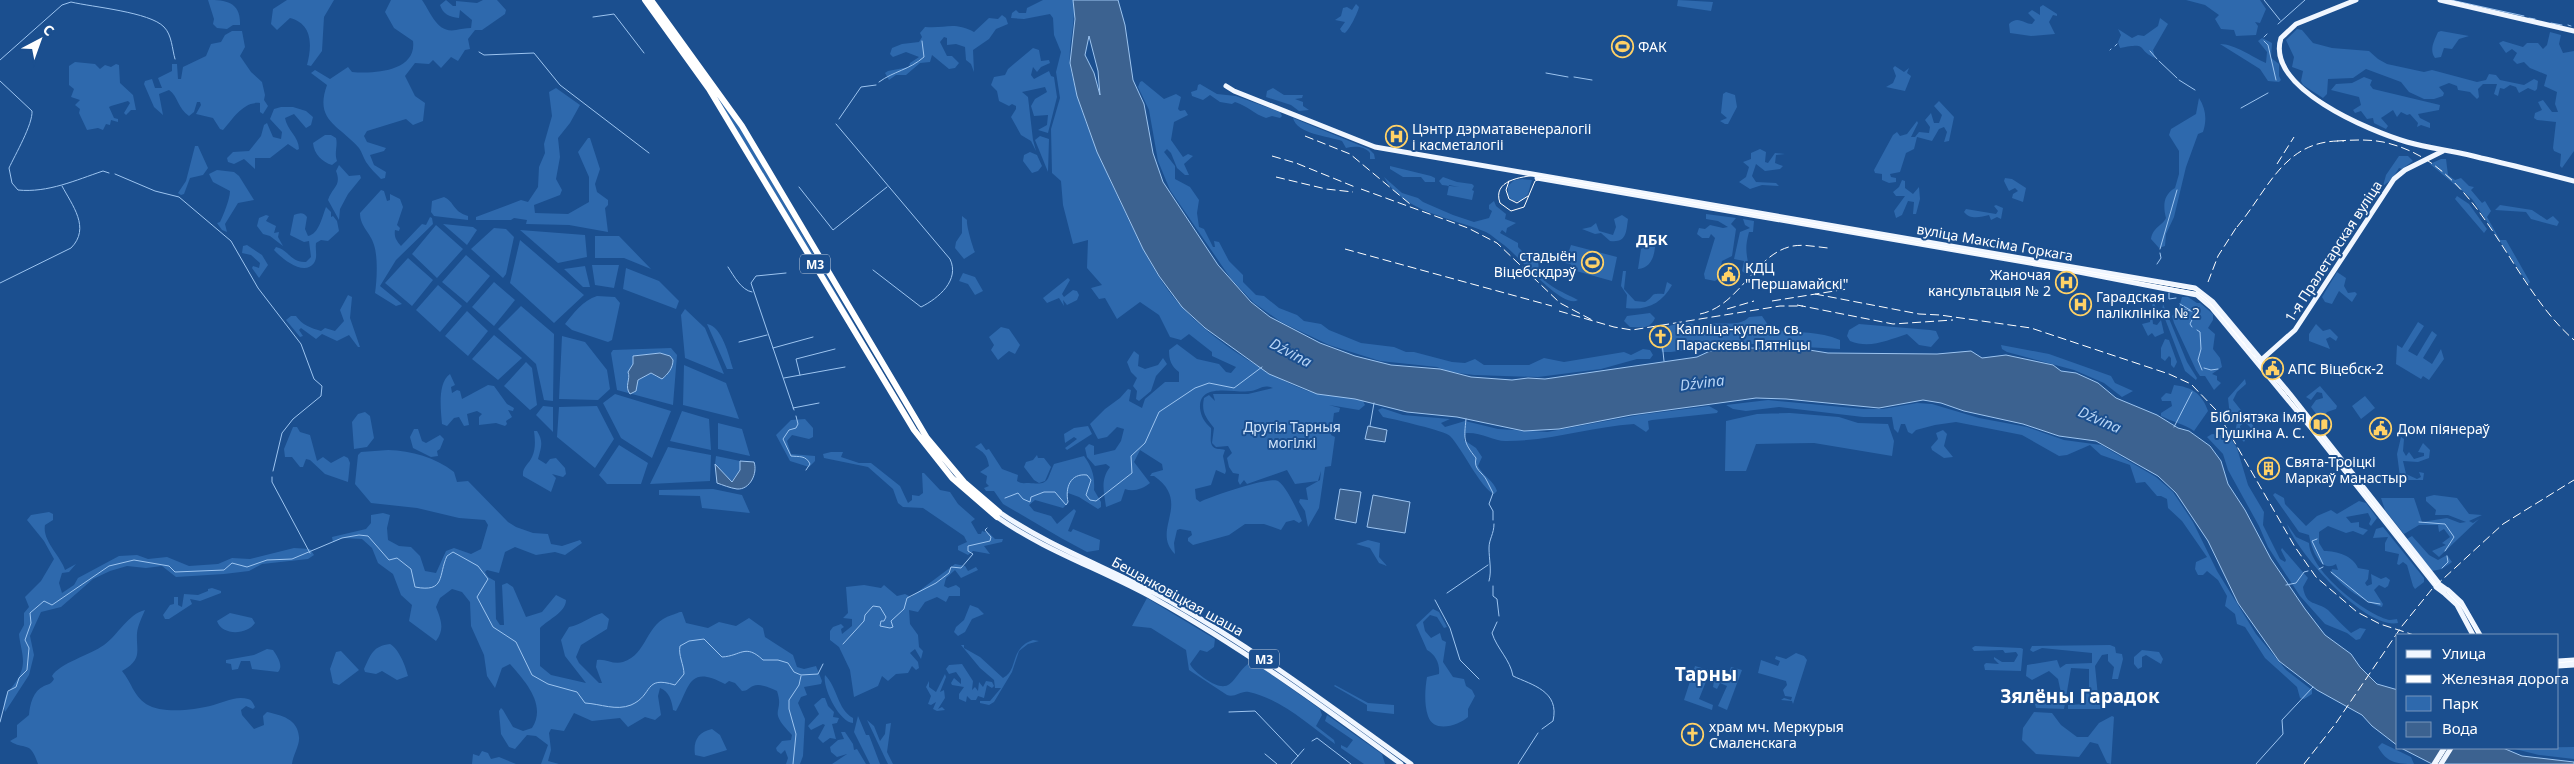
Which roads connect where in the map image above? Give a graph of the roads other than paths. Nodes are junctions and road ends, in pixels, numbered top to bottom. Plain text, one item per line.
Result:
1 (645, 0) edge
2 (652, 0) edge
3 (2356, 0) edge
4 (2440, 0) edge
5 (2574, 31) edge
6 (1226, 86) dead end
7 (2423, 145) junction
8 (2443, 151) junction
9 (2427, 159) junction
10 (2574, 181) edge
11 (2259, 361) junction
12 (998, 514) junction
13 (2446, 592) junction
14 (2472, 634) edge
15 (2479, 634) edge
16 (2574, 660) edge
17 (2559, 661) edge
18 (2574, 665) edge
19 (2559, 666) edge
20 (2443, 749) edge
21 (2449, 749) edge
22 (1401, 764) edge
23 (1411, 764) edge
24 (2434, 764) edge
25 (2441, 764) edge

1 - 12 highway, М3
2 - 12 highway, М3
3 - 7 main road
4 - 5 main road
6 - 11 main road, вуліца Максіма Горкага
7 - 8 main road
7 - 9 main road
8 - 9 main road, 1-я Пралетарская вуліца
8 - 10 main road
9 - 11 main road, 1-я Пралетарская вуліца
11 - 13 main road, вуліца Максіма Горкага
12 - 22 main road, Бешанковіцкая шаша / М3
12 - 23 main road, Бешанковіцкая шаша / М3
13 - 14 main road, вуліца Максіма Горкага
13 - 15 main road, вуліца Максіма Горкага
16 - 17 main road
18 - 19 main road
20 - 24 main road
21 - 25 main road

